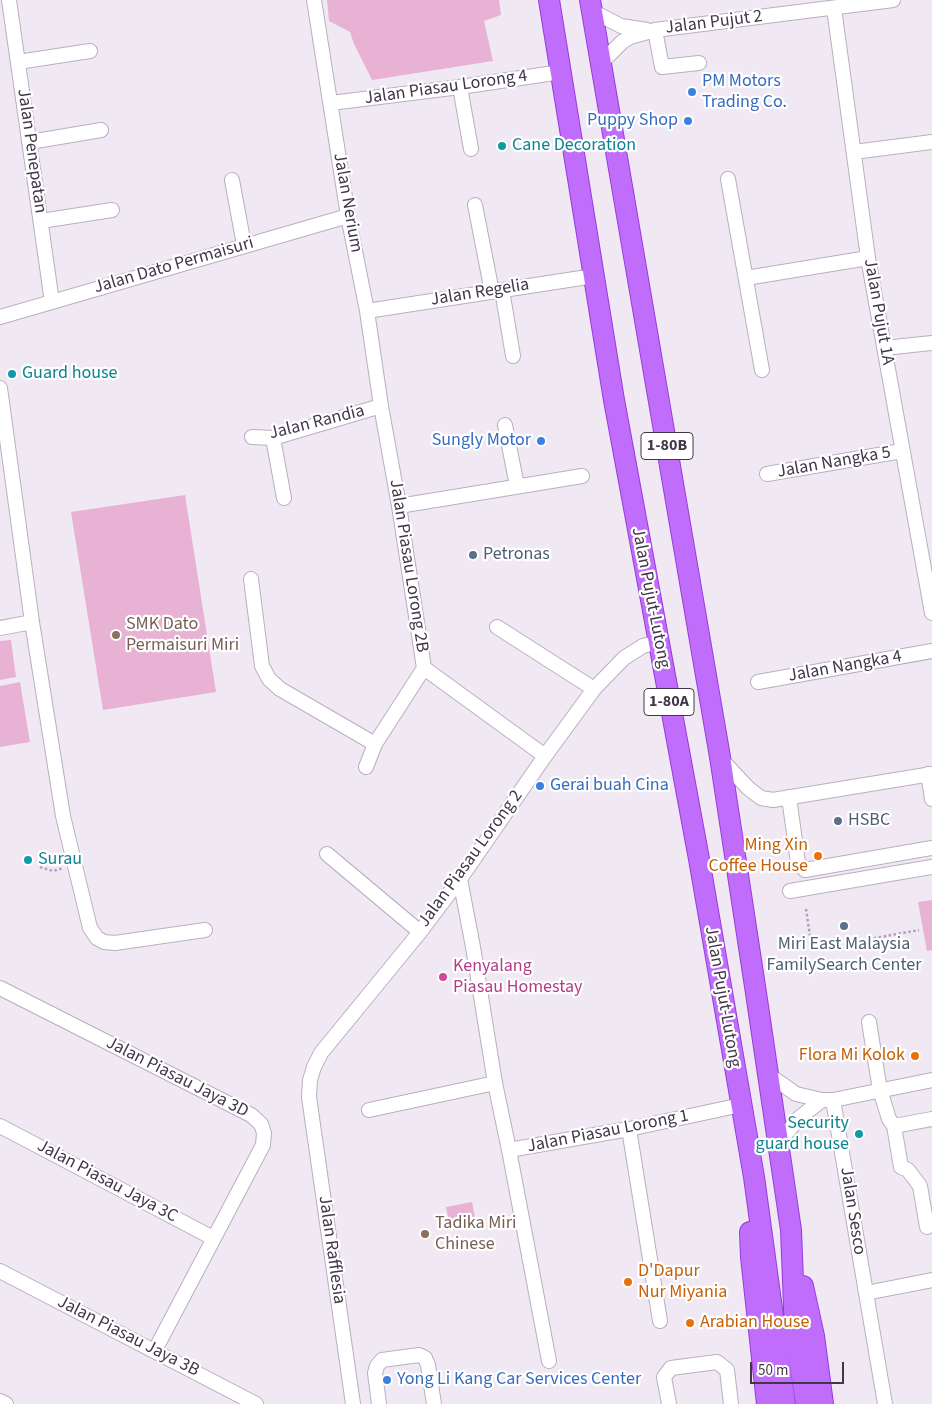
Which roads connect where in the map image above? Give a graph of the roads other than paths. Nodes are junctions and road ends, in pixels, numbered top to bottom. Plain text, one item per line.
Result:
1 (9, 0) edge
2 (314, 0) edge
3 (549, 0) edge
4 (893, 0) edge
5 (591, 5) edge
6 (827, 6) edge
7 (655, 30) junction
8 (90, 51) dead end
9 (18, 62) junction
10 (601, 63) junction
11 (699, 63) dead end
12 (561, 72) junction
13 (460, 87) junction
14 (331, 103) junction
15 (101, 130) dead end
16 (30, 142) junction
17 (932, 142) edge
18 (470, 149) dead end
19 (854, 152) junction
20 (728, 179) dead end
21 (232, 180) dead end
22 (475, 205) dead end
23 (112, 210) dead end
24 (348, 216) junction
25 (42, 221) junction
26 (244, 245) junction
27 (868, 258) junction
28 (594, 276) junction
29 (746, 278) junction
30 (497, 291) junction
31 (52, 302) junction
32 (367, 311) junction
33 (0, 317) edge
34 (932, 342) edge
35 (884, 348) junction
36 (513, 356) dead end
37 (762, 370) dead end
38 (0, 388) edge
39 (381, 406) junction
40 (506, 425) dead end
41 (252, 437) dead end
42 (273, 438) junction
43 (902, 451) junction
44 (767, 474) dead end
45 (582, 476) dead end
46 (517, 486) junction
47 (284, 498) dead end
48 (399, 506) junction
49 (251, 579) dead end
50 (932, 614) edge
51 (32, 622) junction
52 (497, 627) dead end
53 (0, 628) edge
54 (658, 642) junction
55 (932, 652) edge
56 (424, 668) junction
57 (758, 682) dead end
58 (594, 689) junction
59 (375, 744) junction
60 (545, 756) junction
61 (720, 758) junction
62 (366, 767) dead end
63 (930, 774) edge
64 (789, 798) junction
65 (932, 799) edge
66 (932, 848) edge
67 (327, 854) dead end
68 (932, 867) edge
69 (460, 879) junction
70 (790, 891) dead end
71 (205, 930) dead end
72 (420, 932) junction
73 (2, 992) edge
74 (869, 1022) dead end
75 (769, 1075) junction
76 (932, 1080) edge
77 (495, 1083) junction
78 (880, 1090) junction
79 (309, 1097) joint
80 (827, 1100) junction
81 (741, 1105) junction
82 (369, 1110) dead end
83 (932, 1119) edge
84 (0, 1126) edge
85 (894, 1126) junction
86 (629, 1129) junction
87 (778, 1144) junction
88 (510, 1150) junction
89 (750, 1155) junction
90 (928, 1227) dead end
91 (791, 1230) junction
92 (214, 1238) junction
93 (0, 1271) edge
94 (932, 1280) edge
95 (866, 1292) junction
96 (660, 1321) dead end
97 (155, 1350) junction
98 (549, 1361) dead end
99 (0, 1401) edge
100 (6, 1404) edge
101 (256, 1404) edge
102 (353, 1404) edge
103 (379, 1404) edge
104 (434, 1404) edge
105 (669, 1404) edge
106 (731, 1404) edge
107 (767, 1404) edge
108 (785, 1404) edge
109 (806, 1404) edge
110 (823, 1404) edge
111 (885, 1404) edge

1 - 9 street, Jalan Penepatan
2 - 14 street, Jalan Nerium
3 - 12 highway, Jalan Pujut-Lutong / 1-80A
4 - 6 street, Jalan Pujut 2
5 - 7 street, Jalan Pujut 2
5 - 10 highway, Jalan Pujut-Lutong / 1-80B
6 - 7 street, Jalan Pujut 2
6 - 19 street, Jalan Pujut 1A
7 - 10 street, Jalan Pujut 2
7 - 11 street
8 - 9 street
9 - 16 street, Jalan Penepatan
10 - 61 highway, Jalan Pujut-Lutong / 1-80B
12 - 13 street, Jalan Piasau Lorong 4
12 - 28 highway, Jalan Pujut-Lutong / 1-80A
13 - 14 street, Jalan Piasau Lorong 4
13 - 18 street
14 - 24 street, Jalan Nerium
15 - 16 street
16 - 25 street, Jalan Penepatan
17 - 19 street
19 - 27 street, Jalan Pujut 1A
20 - 29 street
21 - 26 street
22 - 30 street
23 - 25 street
24 - 26 street, Jalan Dato Permaisuri
24 - 32 street, Jalan Nerium
25 - 31 street, Jalan Penepatan
26 - 31 street, Jalan Dato Permaisuri
27 - 29 street
27 - 35 street, Jalan Pujut 1A
28 - 30 street, Jalan Regelia
28 - 54 highway, Jalan Pujut-Lutong / 1-80A
29 - 37 street
30 - 32 street, Jalan Regelia
30 - 36 street
31 - 33 street, Jalan Dato Permaisuri
32 - 39 street, Jalan Nerium
34 - 35 street
35 - 43 street, Jalan Pujut 1A
38 - 51 street
39 - 42 street, Jalan Randia
39 - 48 street, Jalan Piasau Lorong 2B
40 - 46 street
41 - 42 street, Jalan Randia
42 - 47 street
43 - 44 street, Jalan Nangka 5
43 - 50 street, Jalan Pujut 1A
45 - 46 street
46 - 48 street
48 - 56 street, Jalan Piasau Lorong 2B
49 - 59 street
51 - 53 street
51 - 71 street
52 - 58 street
54 - 58 street, Jalan Piasau Lorong 2
54 - 81 highway, Jalan Pujut-Lutong / 1-80A
55 - 57 street, Jalan Nangka 4
56 - 59 street
56 - 60 street, Jalan Piasau Lorong 2B
58 - 60 street, Jalan Piasau Lorong 2
59 - 62 street
60 - 69 street, Jalan Piasau Lorong 2
61 - 64 street
61 - 75 highway, Jalan Pujut-Lutong / 1-80B
63 - 64 street
63 - 65 street
64 - 66 street
67 - 72 street
68 - 70 street
69 - 72 street, Jalan Piasau Lorong 2
69 - 77 street, Jalan Piasau Lorong 1
72 - 79 street, Jalan Piasau Lorong 2
73 - 92 street, Jalan Piasau Jaya 3D
74 - 78 street
75 - 80 street
75 - 87 highway, Jalan Pujut-Lutong / 1-80B
76 - 78 street
77 - 82 street
77 - 88 street, Jalan Piasau Lorong 1
78 - 80 street
78 - 85 street
79 - 102 street, Jalan Rafflesia
80 - 87 street
80 - 95 street, Jalan Sesco
81 - 86 street, Jalan Piasau Lorong 1
81 - 89 highway, Jalan Pujut-Lutong / 1-80A
83 - 85 street
84 - 92 street, Jalan Piasau Jaya 3C
85 - 90 street
86 - 88 street, Jalan Piasau Lorong 1
86 - 96 street
87 - 91 highway, Jalan Pujut-Lutong / 1-80B
88 - 98 street
89 - 107 highway
89 - 108 highway, Jalan Pujut-Lutong / 1-80A
91 - 109 highway, Jalan Pujut-Lutong / 1-80B
91 - 110 highway
92 - 97 street, Jalan Piasau Jaya 3D
93 - 97 street, Jalan Piasau Jaya 3B
94 - 95 street
95 - 111 street, Jalan Sesco
97 - 101 street, Jalan Piasau Jaya 3B
99 - 100 street
103 - 104 street
105 - 106 street

